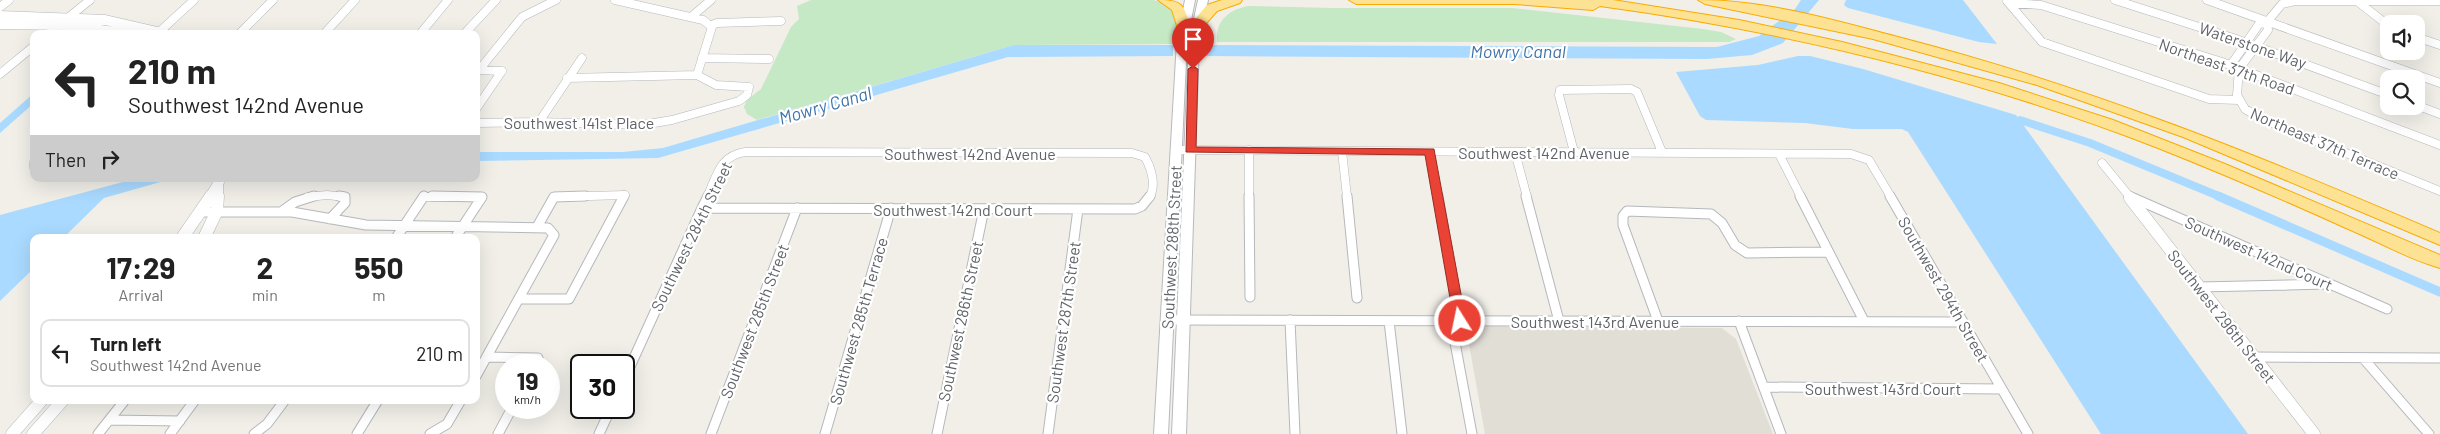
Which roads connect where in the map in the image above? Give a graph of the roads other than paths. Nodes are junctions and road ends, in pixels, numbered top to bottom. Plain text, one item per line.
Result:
1 (9, 0) edge
2 (90, 0) edge
3 (194, 0) edge
4 (273, 0) edge
5 (355, 0) edge
6 (448, 0) edge
7 (496, 0) edge
8 (556, 0) edge
9 (615, 0) edge
10 (711, 0) edge
11 (1165, 0) edge
12 (1190, 0) edge
13 (1203, 0) edge
14 (1235, 0) edge
15 (1356, 0) edge
16 (1583, 0) edge
17 (1705, 0) edge
18 (1724, 0) edge
19 (2115, 0) edge
20 (2207, 0) edge
21 (629, 1) edge
22 (2357, 1) edge
23 (2440, 1) edge
24 (2008, 2) edge
25 (0, 7) edge
26 (1757, 9) junction
27 (1693, 15) junction
28 (0, 16) edge
29 (70, 17) junction
30 (691, 17) junction
31 (2380, 19) edge
32 (781, 21) dead end
33 (2266, 22) junction
34 (0, 24) edge
35 (59, 25) junction
36 (1197, 25) junction
37 (710, 26) junction
38 (1184, 29) junction
39 (53, 30) edge
40 (107, 30) edge
41 (151, 30) edge
42 (163, 30) edge
43 (243, 30) edge
44 (328, 30) edge
45 (423, 30) edge
46 (468, 30) edge
47 (2425, 40) edge
48 (2247, 43) junction
49 (2440, 45) edge
50 (2258, 47) junction
51 (30, 49) edge
52 (582, 58) dead end
53 (702, 58) junction
54 (769, 59) dead end
55 (480, 68) edge
56 (2239, 69) junction
57 (480, 70) edge
58 (0, 74) edge
59 (696, 75) junction
60 (567, 78) junction
61 (2440, 84) edge
62 (2380, 92) edge
63 (2238, 100) junction
64 (480, 103) edge
65 (2425, 108) edge
66 (2440, 114) edge
67 (539, 122) junction
68 (480, 123) edge
69 (2440, 145) edge
70 (1176, 150) junction
71 (1190, 150) junction
72 (1249, 150) junction
73 (1342, 151) junction
74 (798, 152) joint
75 (1430, 152) junction
76 (1515, 152) junction
77 (1574, 152) junction
78 (1662, 152) junction
79 (1141, 154) joint
80 (1779, 154) junction
81 (1851, 154) joint
82 (2102, 163) dead end
83 (218, 182) edge
84 (219, 182) edge
85 (2440, 191) edge
86 (2130, 198) junction
87 (702, 208) junction
88 (797, 208) junction
89 (891, 208) junction
90 (984, 209) junction
91 (1078, 209) junction
92 (217, 211) junction
93 (202, 212) junction
94 (281, 212) junction
95 (330, 219) junction
96 (404, 226) junction
97 (463, 226) junction
98 (537, 227) junction
99 (185, 234) edge
100 (206, 234) edge
101 (399, 234) edge
102 (458, 234) edge
103 (2440, 238) edge
104 (1828, 252) junction
105 (2440, 262) edge
106 (2330, 284) junction
107 (2200, 287) junction
108 (1250, 297) dead end
109 (1357, 298) dead end
110 (520, 299) junction
111 (2388, 308) dead end
112 (1168, 320) junction
113 (1184, 320) junction
114 (1290, 320) junction
115 (1389, 321) junction
116 (1455, 321) junction
117 (1559, 321) junction
118 (1658, 321) junction
119 (1739, 321) junction
120 (1864, 322) junction
121 (1962, 322) junction
122 (488, 356) junction
123 (495, 356) edge
124 (635, 356) edge
125 (2255, 357) junction
126 (2363, 358) junction
127 (2440, 358) edge
128 (480, 369) edge
129 (1764, 387) junction
130 (2002, 389) junction
131 (38, 404) edge
132 (60, 404) edge
133 (122, 404) edge
134 (192, 404) edge
135 (282, 404) edge
136 (376, 404) edge
137 (460, 404) edge
138 (452, 416) joint
139 (506, 419) edge
140 (606, 419) edge
141 (110, 420) junction
142 (180, 421) junction
143 (12, 434) edge
144 (34, 434) edge
145 (98, 434) edge
146 (170, 434) edge
147 (254, 434) edge
148 (357, 434) edge
149 (430, 434) edge
150 (498, 434) edge
151 (599, 434) edge
152 (711, 434) edge
153 (824, 434) edge
154 (937, 434) edge
155 (1048, 434) edge
156 (1162, 434) edge
157 (1179, 434) edge
158 (1295, 434) edge
159 (1402, 434) edge
160 (1472, 434) edge
161 (1781, 434) edge
162 (2028, 434) edge
163 (2314, 434) edge
164 (2429, 434) edge

1 - 25 street
2 - 29 street
3 - 42 street
4 - 43 street
5 - 44 street
6 - 45 street
7 - 46 street
8 - 55 street
9 - 21 street
10 - 30 street
11 - 38 highway
12 - 38 main road, Southwest 288th Street
13 - 36 main road, Southwest 288th Street
14 - 36 highway
15 - 27 highway
16 - 27 highway
17 - 26 highway
18 - 26 highway
19 - 48 street, Waterstone Way
20 - 33 street
21 - 30 street
22 - 23 street
22 - 31 street
22 - 33 street
24 - 56 street, Northeast 37th Road
24 - 63 street, Northeast 37th Terrace
26 - 103 highway
27 - 105 highway
28 - 29 street
29 - 41 street
30 - 37 street
32 - 37 street
33 - 48 street
33 - 50 street
33 - 61 street
34 - 35 street
35 - 39 street
35 - 40 street
36 - 71 main road, Southwest 288th Street
37 - 53 street
38 - 70 main road, Southwest 288th Street
47 - 49 street
48 - 50 street, Waterstone Way
48 - 56 street
50 - 56 street
50 - 62 street, Waterstone Way
51 - 58 street
52 - 60 street
53 - 54 street
53 - 59 street
56 - 63 street
56 - 69 street, Northeast 37th Road
57 - 64 street
59 - 60 street
59 - 67 street, Southwest 141st Place
60 - 67 street
63 - 85 street, Northeast 37th Terrace
65 - 66 street
67 - 68 street, Southwest 141st Place
70 - 71 street, Southwest 142nd Avenue
70 - 112 main road, Southwest 288th Street
71 - 72 street, Southwest 142nd Avenue
71 - 113 main road, Southwest 288th Street
72 - 73 street, Southwest 142nd Avenue
72 - 108 street
73 - 75 street, Southwest 142nd Avenue
73 - 109 street
74 - 79 street, Southwest 142nd Avenue
74 - 87 street, Southwest 284th Street
75 - 76 street, Southwest 142nd Avenue
75 - 116 street
76 - 77 street, Southwest 142nd Avenue
76 - 117 street
77 - 78 street, Southwest 142nd Avenue
77 - 78 street
78 - 80 street, Southwest 142nd Avenue
79 - 91 street, Southwest 142nd Court
80 - 81 street, Southwest 142nd Avenue
80 - 104 street
81 - 121 street, Southwest 294th Street
82 - 86 street
83 - 93 street
84 - 92 street
86 - 106 street, Southwest 142nd Court
86 - 107 street, Southwest 296th Street
87 - 88 street, Southwest 142nd Court
87 - 124 street, Southwest 284th Street
88 - 89 street, Southwest 142nd Court
88 - 152 street, Southwest 285th Street
89 - 90 street, Southwest 142nd Court
89 - 153 street, Southwest 285th Terrace
90 - 91 street, Southwest 142nd Court
90 - 154 street, Southwest 286th Street
91 - 155 street, Southwest 287th Street
92 - 93 street
92 - 94 street
92 - 100 street
93 - 99 street
94 - 95 street
94 - 95 street
95 - 96 street
96 - 97 street
96 - 97 street
96 - 101 street
97 - 98 street
97 - 102 street
98 - 110 street
98 - 110 street
104 - 118 street
104 - 120 street
106 - 107 street
106 - 111 street, Southwest 142nd Court
107 - 125 street, Southwest 296th Street
110 - 122 street
112 - 113 street, Southwest 143rd Avenue
112 - 156 main road, Southwest 288th Street
113 - 114 street, Southwest 143rd Avenue
113 - 157 main road, Southwest 288th Street
114 - 115 street, Southwest 143rd Avenue
114 - 158 street
115 - 116 street, Southwest 143rd Avenue
115 - 159 street
116 - 117 street, Southwest 143rd Avenue
116 - 160 street
117 - 118 street, Southwest 143rd Avenue
118 - 119 street, Southwest 143rd Avenue
119 - 120 street, Southwest 143rd Avenue
119 - 129 street
120 - 121 street, Southwest 143rd Avenue
121 - 130 street, Southwest 294th Street
122 - 123 street
122 - 128 street
125 - 126 street
125 - 163 street, Southwest 296th Street
126 - 127 street
126 - 164 street
129 - 130 street, Southwest 143rd Court
129 - 161 street
130 - 162 street, Southwest 294th Street
131 - 143 street
132 - 144 street
133 - 141 street
134 - 142 street
135 - 147 street
136 - 148 street
137 - 138 street
138 - 149 street
139 - 150 street
140 - 151 street
141 - 142 street
141 - 145 street
142 - 146 street

